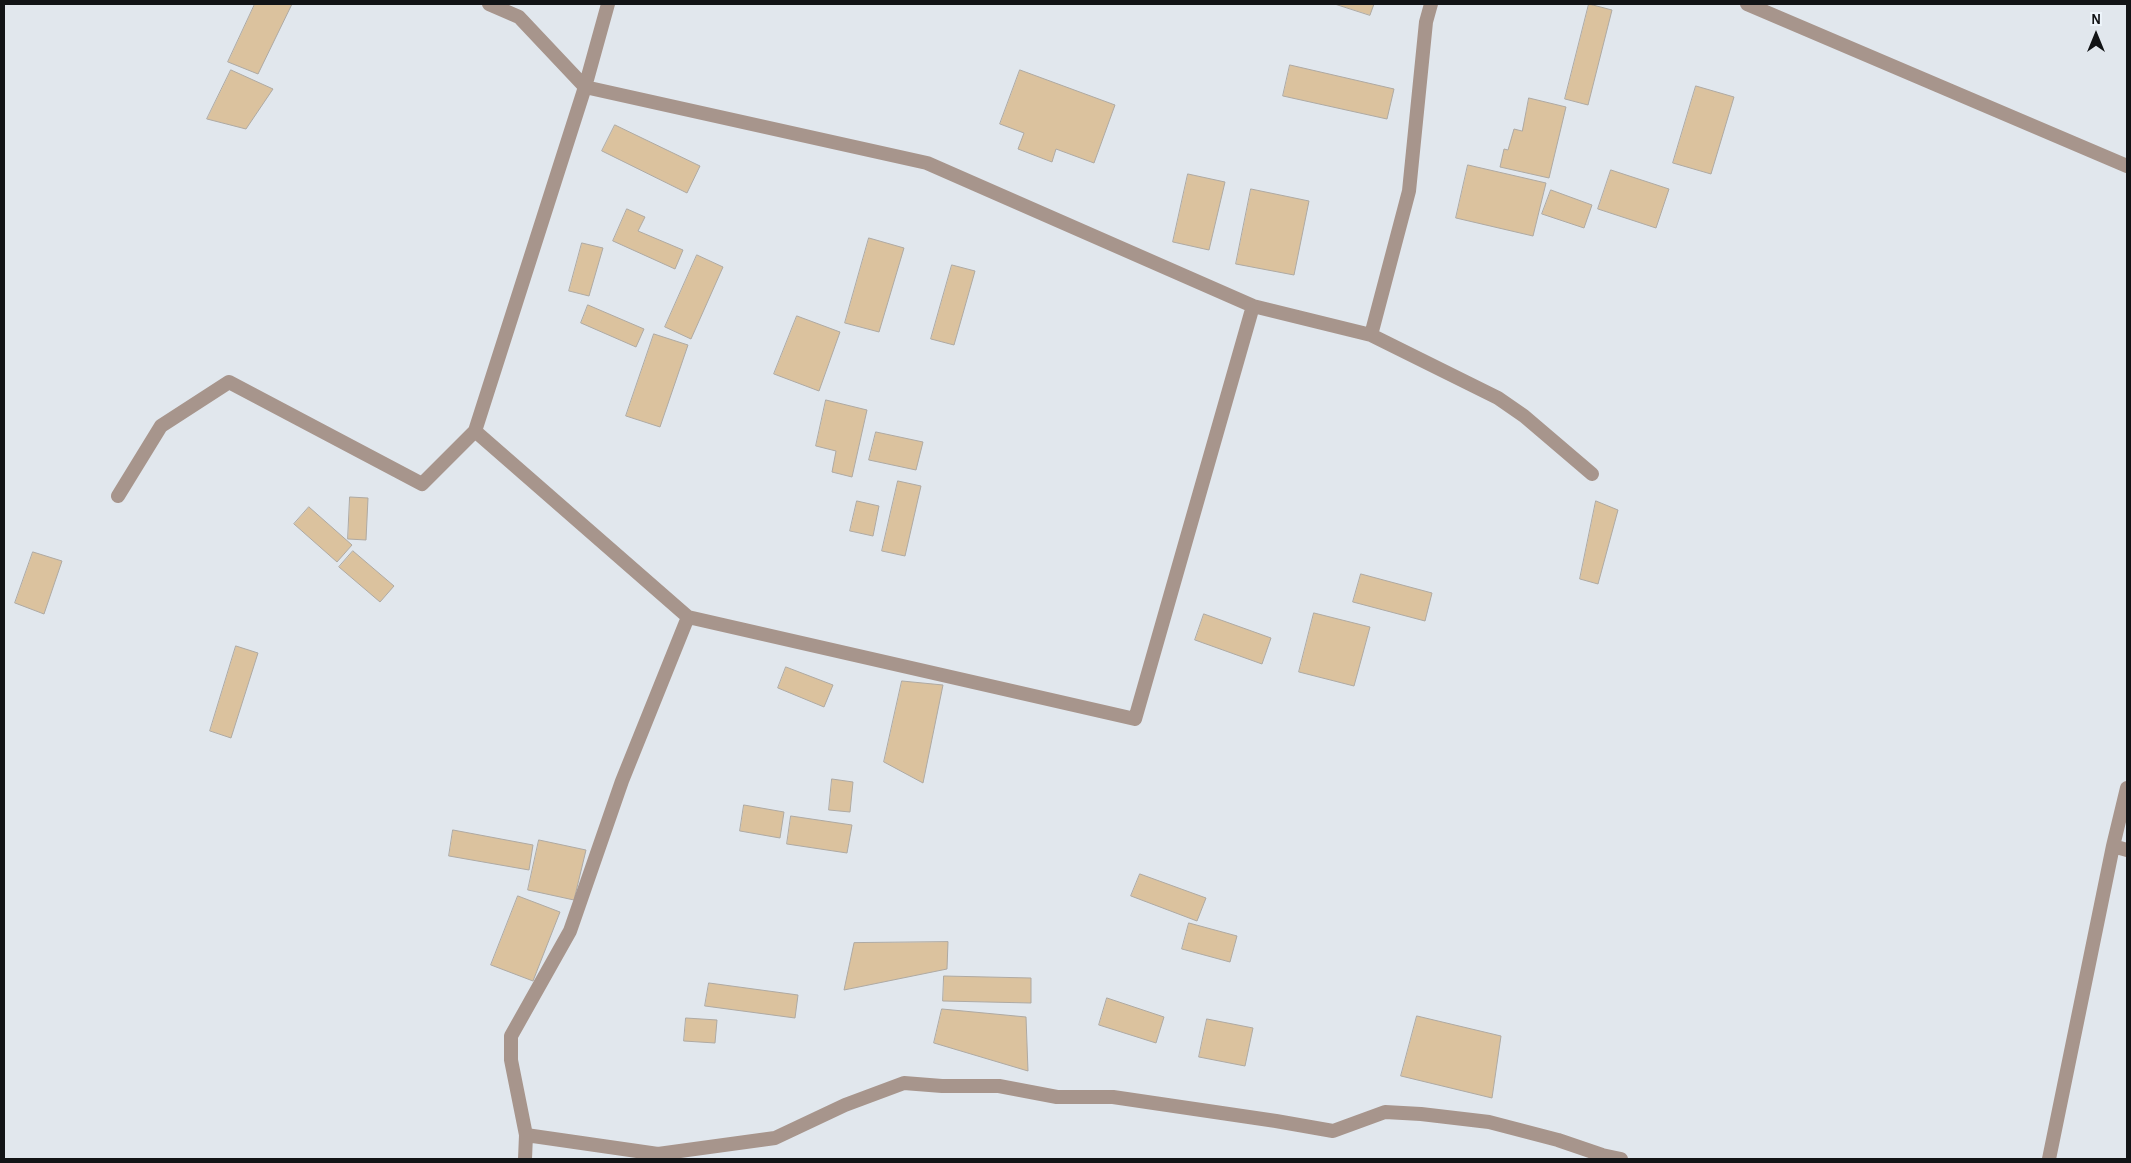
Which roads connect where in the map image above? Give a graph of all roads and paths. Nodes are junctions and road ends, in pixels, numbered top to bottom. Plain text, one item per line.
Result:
1 (489, 4) edge
2 (608, 4) edge
3 (1431, 4) edge
4 (1747, 4) edge
5 (585, 87) junction
6 (2127, 166) edge
7 (1253, 306) junction
8 (1372, 335) junction
9 (475, 431) junction
10 (1592, 474) dead end
11 (118, 496) dead end
12 (688, 617) junction
13 (2127, 788) edge
14 (2113, 846) junction
15 (2127, 850) edge
16 (526, 1135) junction
17 (525, 1159) edge
18 (1621, 1159) edge
19 (2049, 1159) edge

1 - 5 street
2 - 5 street
3 - 8 street
4 - 6 street
5 - 7 street
5 - 9 street
7 - 8 street
7 - 12 street
8 - 10 street
9 - 11 street
9 - 12 street
12 - 16 street
13 - 14 street
14 - 15 street
14 - 19 street
16 - 17 street
16 - 18 street

